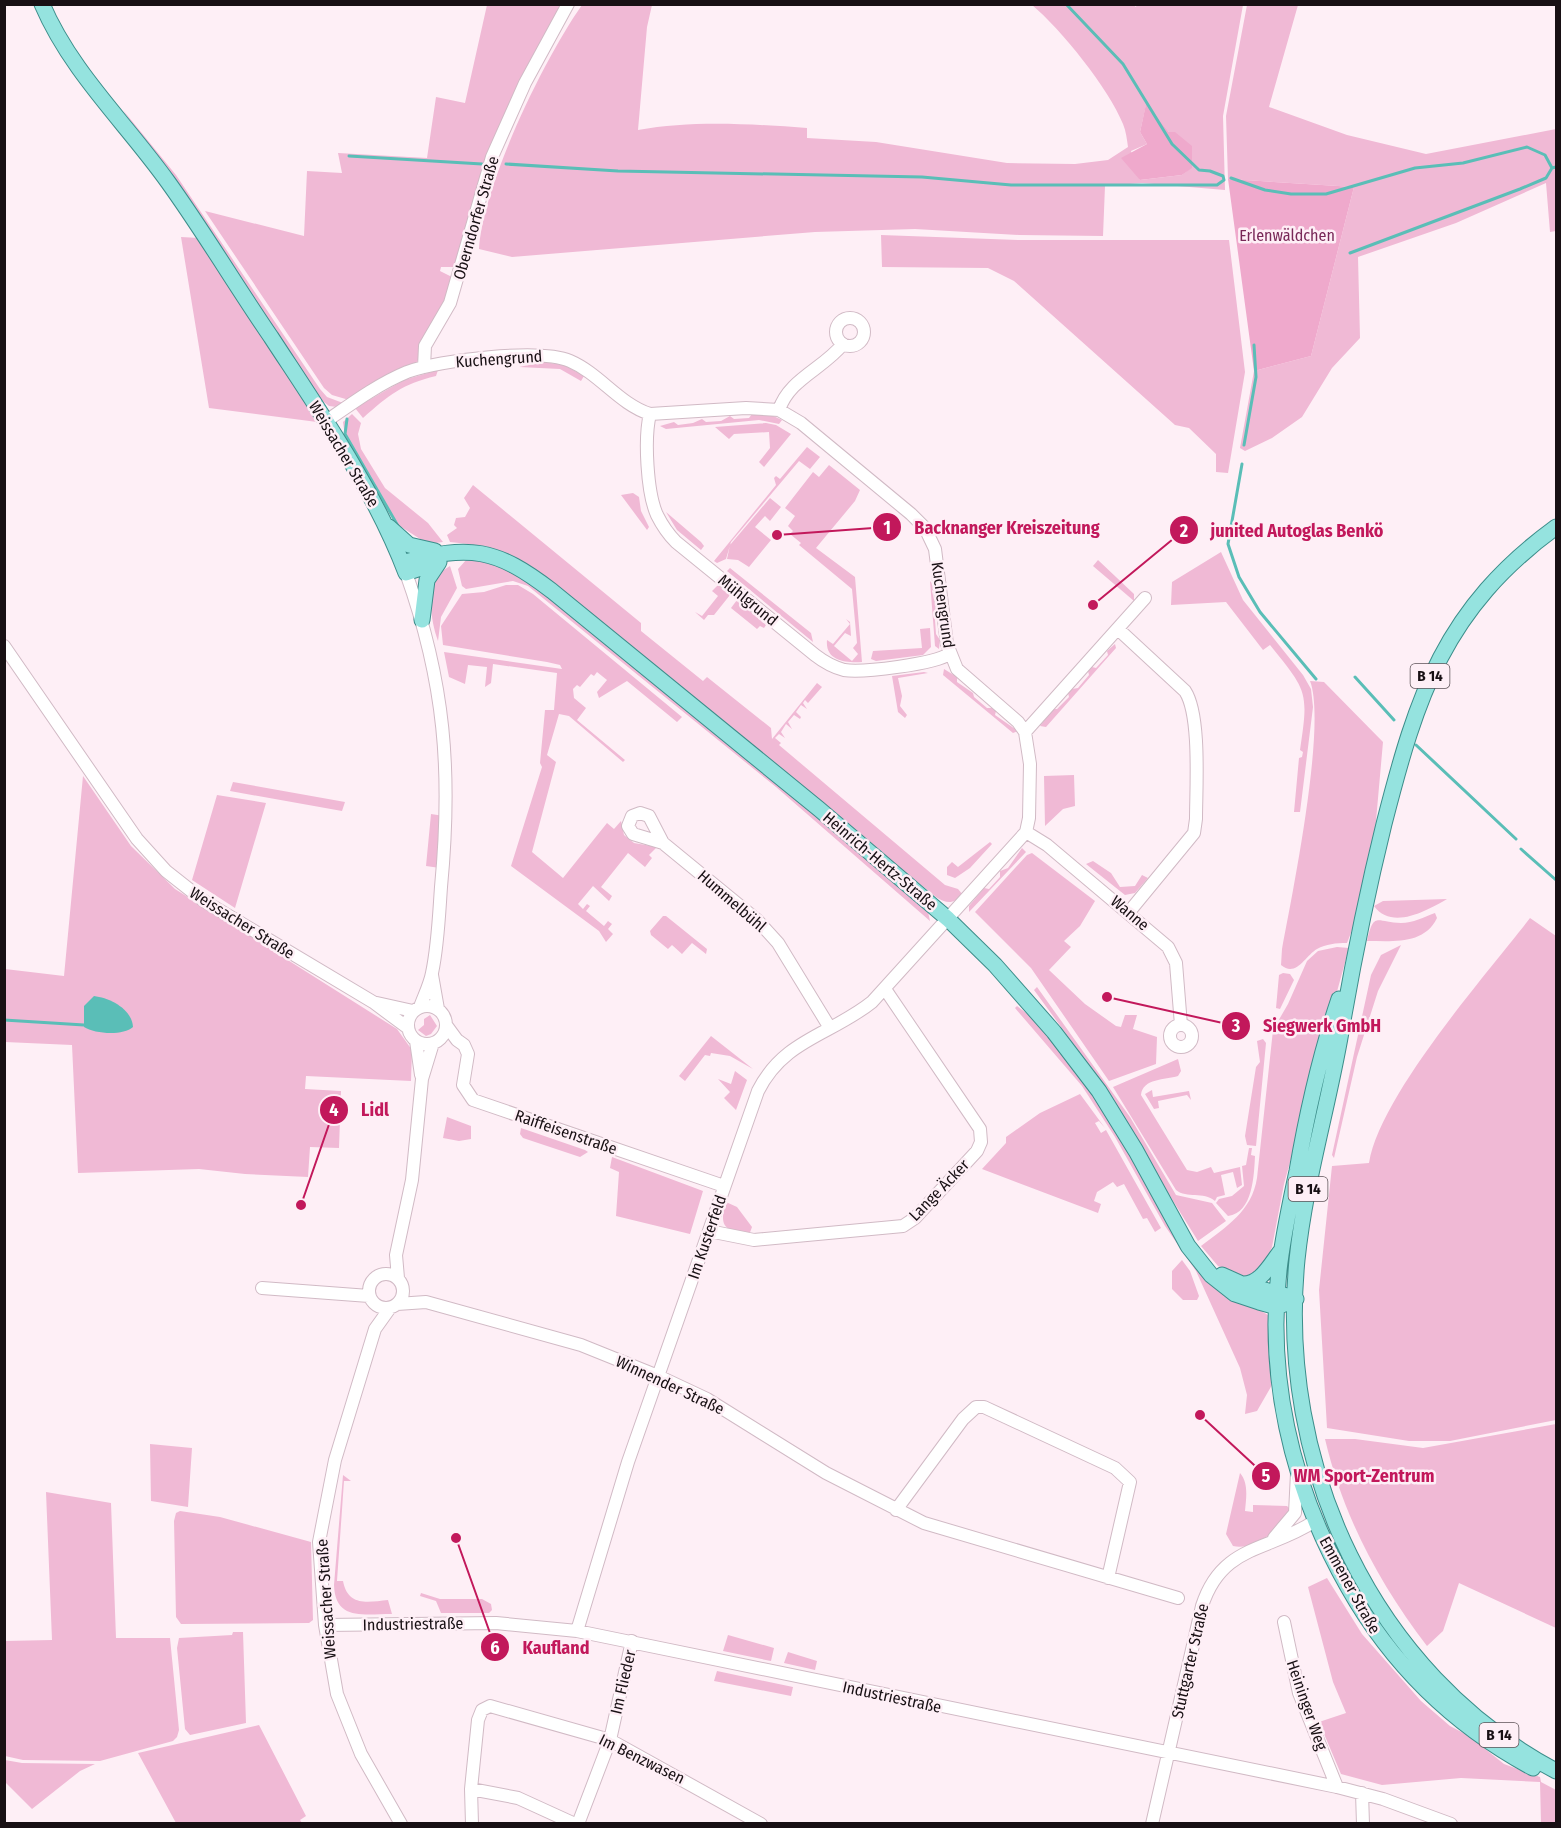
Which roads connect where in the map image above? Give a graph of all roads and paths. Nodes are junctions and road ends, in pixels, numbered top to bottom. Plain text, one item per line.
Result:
1 (42, 4) edge
2 (568, 4) edge
3 (843, 344) dead end
4 (424, 367) junction
5 (779, 410) junction
6 (650, 414) junction
7 (325, 422) junction
8 (385, 524) junction
9 (1557, 527) edge
10 (453, 551) junction
11 (470, 551) junction
12 (439, 562) junction
13 (404, 568) junction
14 (1145, 598) dead end
15 (422, 620) junction
16 (1118, 629) junction
17 (4, 646) edge
18 (949, 654) junction
19 (1025, 732) junction
20 (1026, 832) junction
21 (663, 843) dead end
22 (1129, 912) junction
23 (948, 919) junction
24 (1354, 954) junction
25 (432, 974) junction
26 (885, 989) junction
27 (373, 1002) junction
28 (416, 1009) junction
29 (438, 1009) junction
30 (446, 1025) junction
31 (1181, 1025) dead end
32 (408, 1028) junction
33 (830, 1028) junction
34 (457, 1040) junction
35 (416, 1041) junction
36 (436, 1041) junction
37 (422, 1079) junction
38 (724, 1186) junction
39 (709, 1231) junction
40 (1282, 1249) junction
41 (396, 1255) junction
42 (1199, 1262) junction
43 (377, 1277) junction
44 (400, 1282) junction
45 (1242, 1284) junction
46 (262, 1288) dead end
47 (337, 1293) junction
48 (1296, 1299) junction
49 (371, 1300) junction
50 (1277, 1300) junction
51 (426, 1302) junction
52 (394, 1306) junction
53 (375, 1329) junction
54 (658, 1376) junction
55 (1297, 1473) junction
56 (896, 1510) junction
57 (1330, 1512) junction
58 (1315, 1521) junction
59 (1289, 1523) junction
60 (1269, 1542) junction
61 (1108, 1578) junction
62 (1179, 1598) dead end
63 (1284, 1622) dead end
64 (325, 1625) junction
65 (576, 1631) junction
66 (632, 1641) junction
67 (610, 1740) junction
68 (1169, 1752) junction
69 (1557, 1771) edge
70 (1557, 1780) edge
71 (1337, 1787) junction
72 (471, 1789) junction
73 (1362, 1793) junction
74 (401, 1824) edge
75 (472, 1824) edge
76 (576, 1824) edge
77 (761, 1824) edge
78 (1152, 1824) edge
79 (1362, 1824) edge
80 (1451, 1824) edge

1 - 7 main road, Weissacher Straße
2 - 4 street, Oberndorfer Straße
3 - 5 street
4 - 6 street, Kuchengrund
4 - 7 street, Kuchengrund
5 - 6 street, Kuchengrund
5 - 18 street, Kuchengrund
6 - 18 street, Mühlgrund
7 - 8 main road, Weissacher Straße
8 - 10 main road
8 - 13 main road, Weissacher Straße
9 - 24 main road, B 14
10 - 11 main road, Heinrich-Hertz-Straße
10 - 13 main road, Heinrich-Hertz-Straße
11 - 12 main road
11 - 23 main road, Heinrich-Hertz-Straße
12 - 13 main road
12 - 15 main road
13 - 15 street, Weissacher Straße
14 - 16 street
15 - 25 street, Weissacher Straße
16 - 19 street
16 - 22 street
17 - 27 street, Weissacher Straße
18 - 19 street, Kuchengrund
19 - 20 street
20 - 22 street, Wanne
20 - 23 street
21 - 33 street, Hummelbühl
22 - 31 street, Wanne
23 - 26 street, Im Kusterfeld
23 - 42 main road, Heinrich-Hertz-Straße
24 - 40 main road, B 14
24 - 48 main road, B 14
25 - 28 street, Weissacher Straße
25 - 29 street, Weissacher Straße
26 - 33 street, Im Kusterfeld
26 - 39 street, Lange Äcker
27 - 28 street, Weissacher Straße
27 - 32 street, Weissacher Straße
28 - 29 street, Weissacher Straße
28 - 32 street, Weissacher Straße
29 - 30 street, Weissacher Straße
30 - 34 street, Raiffeisenstraße
30 - 36 street, Weissacher Straße
32 - 35 street, Weissacher Straße
33 - 38 street, Im Kusterfeld
34 - 36 street
34 - 38 street, Raiffeisenstraße
35 - 36 street
35 - 37 street, Weissacher Straße
36 - 37 street, Weissacher Straße
37 - 41 street, Weissacher Straße
38 - 39 street, Im Kusterfeld
39 - 54 street, Im Kusterfeld
40 - 45 main road
40 - 50 main road, B 14
41 - 43 street, Weissacher Straße
41 - 44 street, Weissacher Straße
42 - 45 main road, Heinrich-Hertz-Straße
42 - 50 main road, Heinrich-Hertz-Straße
43 - 44 street
43 - 47 street
43 - 49 street, Weissacher Straße
44 - 51 street, Winnender Straße
44 - 52 street, Weissacher Straße
45 - 50 main road, Heinrich-Hertz-Straße
46 - 47 street
47 - 49 street
48 - 50 main road, Heinrich-Hertz-Straße
48 - 57 main road, B 14
49 - 52 street
49 - 53 street, Weissacher Straße
50 - 55 main road, B 14
51 - 52 street, Winnender Straße
51 - 54 street, Winnender Straße
52 - 53 street, Weissacher Straße
53 - 64 street, Weissacher Straße
54 - 56 street, Winnender Straße
54 - 65 street, Im Kusterfeld
55 - 58 main road, B 14
55 - 59 street
56 - 61 street, Winnender Straße
56 - 61 street
57 - 58 main road
57 - 69 main road, Emmener Straße / B 14
58 - 59 street
58 - 60 street, Stuttgarter Straße
58 - 70 main road, Emmener Straße / B 14
59 - 60 street
60 - 68 street, Stuttgarter Straße
61 - 62 street, Winnender Straße
63 - 71 street, Heininger Weg
64 - 65 street, Industriestraße
64 - 74 street, Weissacher Straße
65 - 66 street, Industriestraße
66 - 67 street, Im Flieder
66 - 68 street, Industriestraße
67 - 72 street, Im Benzwasen
67 - 76 street, Im Flieder
67 - 77 street, Im Benzwasen
68 - 71 street, Industriestraße
68 - 78 street, Stuttgarter Straße
71 - 73 street, Industriestraße
72 - 75 street
72 - 76 street
73 - 79 street
73 - 80 street, Industriestraße

